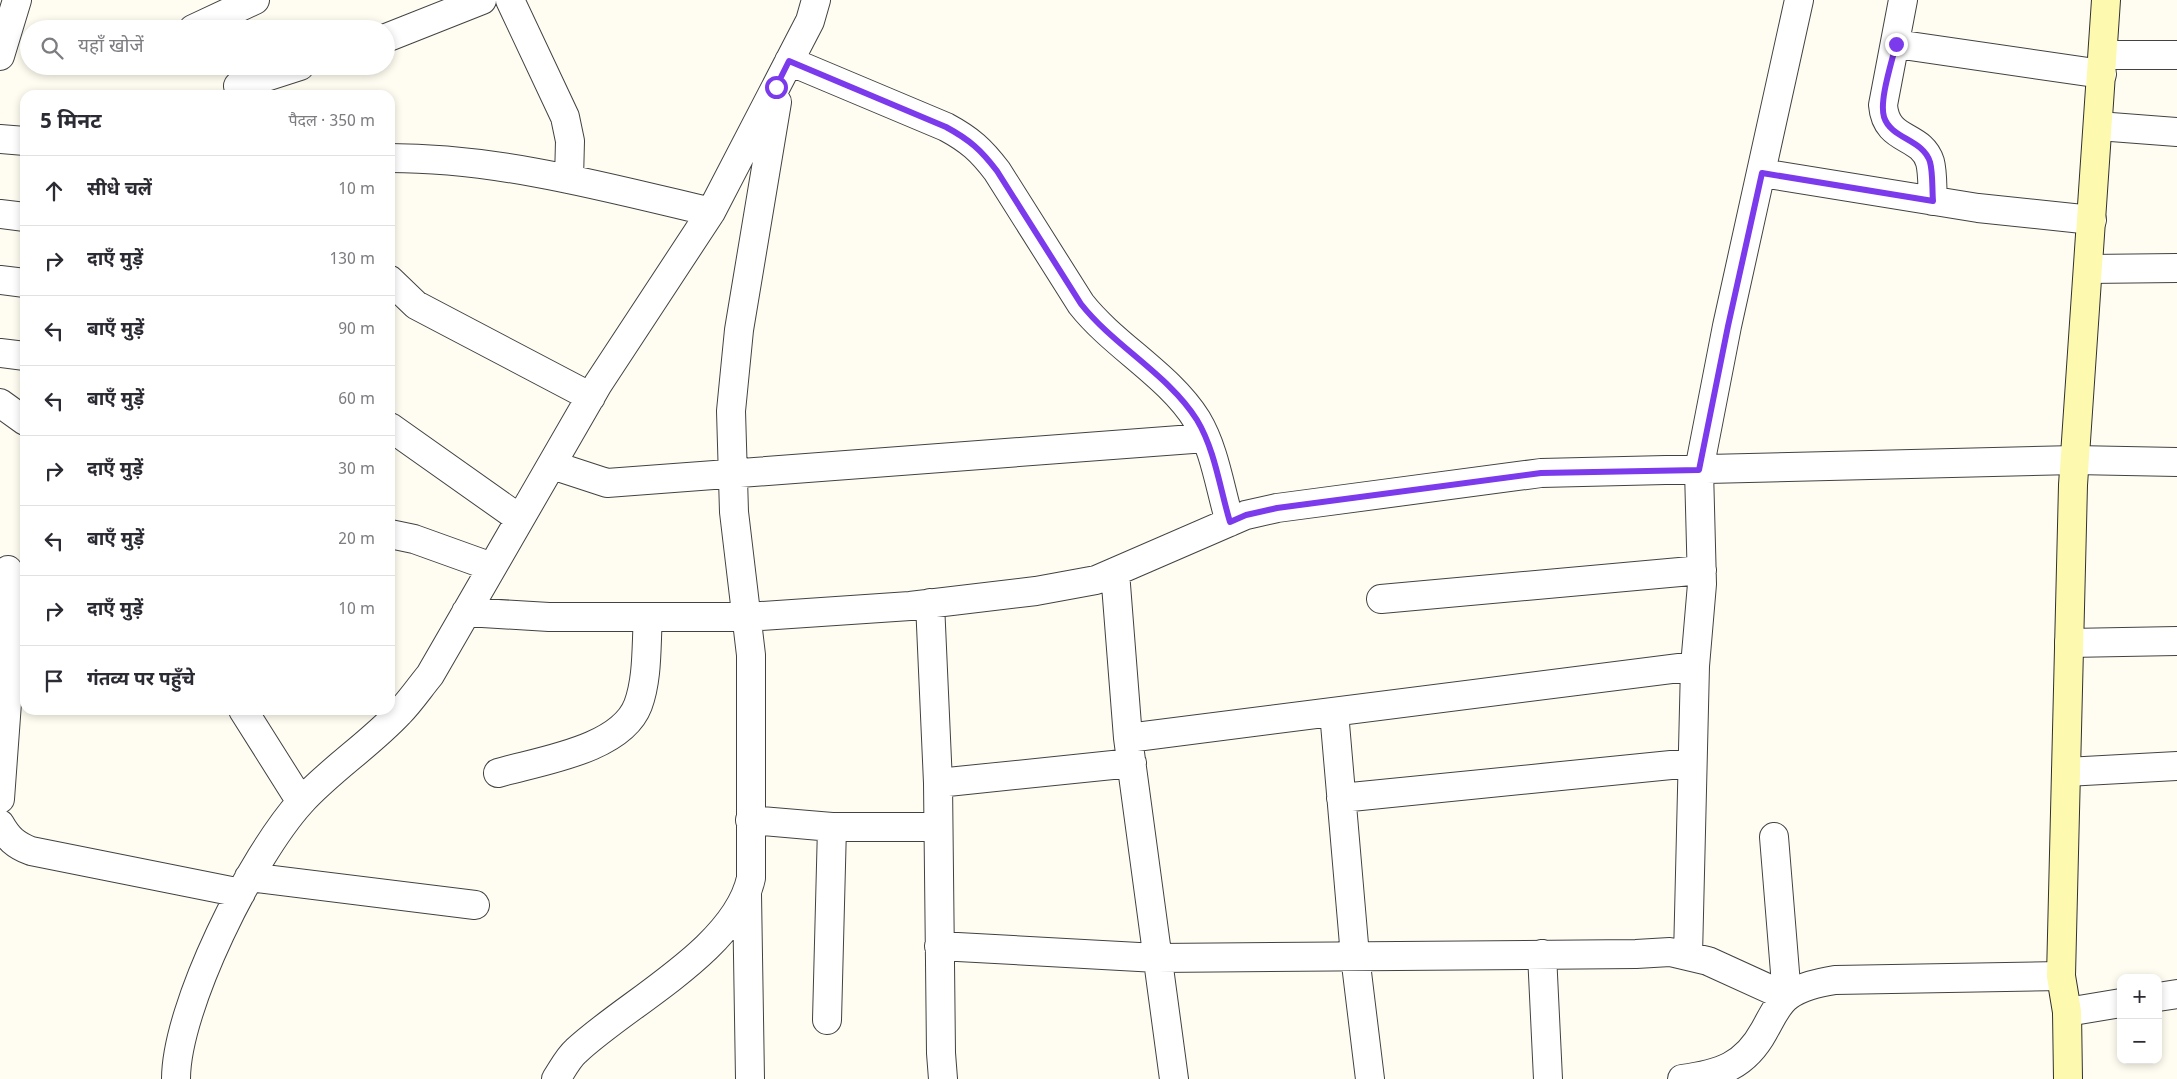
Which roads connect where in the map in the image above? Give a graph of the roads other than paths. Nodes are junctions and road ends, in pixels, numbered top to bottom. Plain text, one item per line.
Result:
1 (17, 0) edge
2 (255, 0) edge
3 (482, 0) edge
4 (510, 0) edge
5 (816, 0) edge
6 (1799, 0) edge
7 (1903, 0) edge
8 (2106, 0) edge
9 (212, 20) edge
10 (395, 34) edge
11 (1896, 44) junction
12 (2177, 55) edge
13 (0, 56) edge
14 (2103, 64) junction
15 (785, 68) junction
16 (272, 75) edge
17 (238, 86) dead end
18 (2098, 126) junction
19 (2177, 132) edge
20 (0, 139) edge
21 (20, 141) edge
22 (395, 158) edge
23 (1762, 173) junction
24 (569, 179) junction
25 (1933, 201) junction
26 (711, 212) junction
27 (0, 214) edge
28 (20, 216) edge
29 (2092, 220) junction
30 (2177, 268) edge
31 (2088, 269) junction
32 (0, 280) edge
33 (20, 282) edge
34 (395, 285) edge
35 (0, 353) edge
36 (20, 355) edge
37 (591, 397) junction
38 (0, 403) edge
39 (20, 417) edge
40 (395, 431) edge
41 (1206, 438) junction
42 (2075, 460) junction
43 (2177, 462) edge
44 (552, 465) junction
45 (1699, 470) junction
46 (732, 474) junction
47 (520, 519) junction
48 (1230, 522) junction
49 (395, 535) edge
50 (492, 567) junction
51 (11, 570) edge
52 (1702, 570) junction
53 (1115, 572) junction
54 (1381, 599) dead end
55 (930, 603) junction
56 (466, 612) junction
57 (648, 617) junction
58 (746, 617) junction
59 (2177, 641) edge
60 (2069, 642) junction
61 (1695, 666) junction
62 (1334, 712) junction
63 (246, 715) edge
64 (1130, 750) junction
65 (1691, 763) junction
66 (2177, 766) edge
67 (2066, 772) junction
68 (498, 773) dead end
69 (938, 783) junction
70 (0, 791) edge
71 (1341, 798) junction
72 (301, 802) junction
73 (750, 820) junction
74 (0, 824) edge
75 (832, 826) junction
76 (938, 827) junction
77 (1774, 837) dead end
78 (245, 885) junction
79 (748, 894) junction
80 (475, 905) dead end
81 (940, 946) junction
82 (1542, 954) junction
83 (1355, 956) junction
84 (1688, 956) junction
85 (1157, 958) junction
86 (2061, 976) junction
87 (2177, 994) edge
88 (1787, 996) junction
89 (2162, 996) edge
90 (2117, 1004) edge
91 (2067, 1012) junction
92 (827, 1020) dead end
93 (176, 1079) edge
94 (557, 1079) edge
95 (750, 1079) edge
96 (943, 1079) edge
97 (1174, 1079) edge
98 (1370, 1079) edge
99 (1548, 1079) edge
100 (1682, 1079) edge
101 (2068, 1079) edge

1 - 13 street
2 - 9 street
3 - 10 street
4 - 24 street
5 - 15 street
6 - 23 street
7 - 11 street
8 - 14 street
11 - 14 street
11 - 25 street
12 - 14 street
14 - 18 street
15 - 26 street
15 - 41 street
15 - 46 street
16 - 17 street
18 - 19 street
18 - 29 street
20 - 21 street
22 - 24 street
23 - 25 street
23 - 45 street
24 - 26 street
25 - 29 street
26 - 37 street
27 - 28 street
29 - 31 street
30 - 31 street
31 - 42 street
32 - 33 street
34 - 37 street
35 - 36 street
37 - 44 street
38 - 39 street
40 - 47 street
41 - 46 street
41 - 48 street
42 - 43 street
42 - 45 street
42 - 60 street
44 - 46 street
44 - 47 street
45 - 48 street
45 - 52 street
46 - 58 street
47 - 50 street
48 - 53 street
49 - 50 street
50 - 56 street
51 - 70 street
52 - 54 street
52 - 61 street
53 - 55 street
53 - 64 street
55 - 58 street
55 - 69 street
56 - 57 street
56 - 72 street
57 - 58 street
57 - 68 street
58 - 73 street
59 - 60 street
60 - 67 street
61 - 62 street
61 - 65 street
62 - 64 street
62 - 71 street
63 - 72 street
64 - 69 street
64 - 85 street
65 - 71 street
65 - 84 street
66 - 67 street
67 - 86 street
69 - 76 street
71 - 83 street
72 - 78 street
73 - 75 street
73 - 79 street
74 - 78 street
75 - 76 street
75 - 92 street
76 - 81 street
77 - 88 street
78 - 80 street
78 - 93 street
79 - 94 street
79 - 95 street
81 - 85 street
81 - 96 street
82 - 83 street
82 - 84 street
82 - 99 street
83 - 85 street
83 - 98 street
84 - 88 street
85 - 97 street
86 - 88 street
86 - 91 street
87 - 89 street
88 - 100 street
90 - 91 street
91 - 101 street

